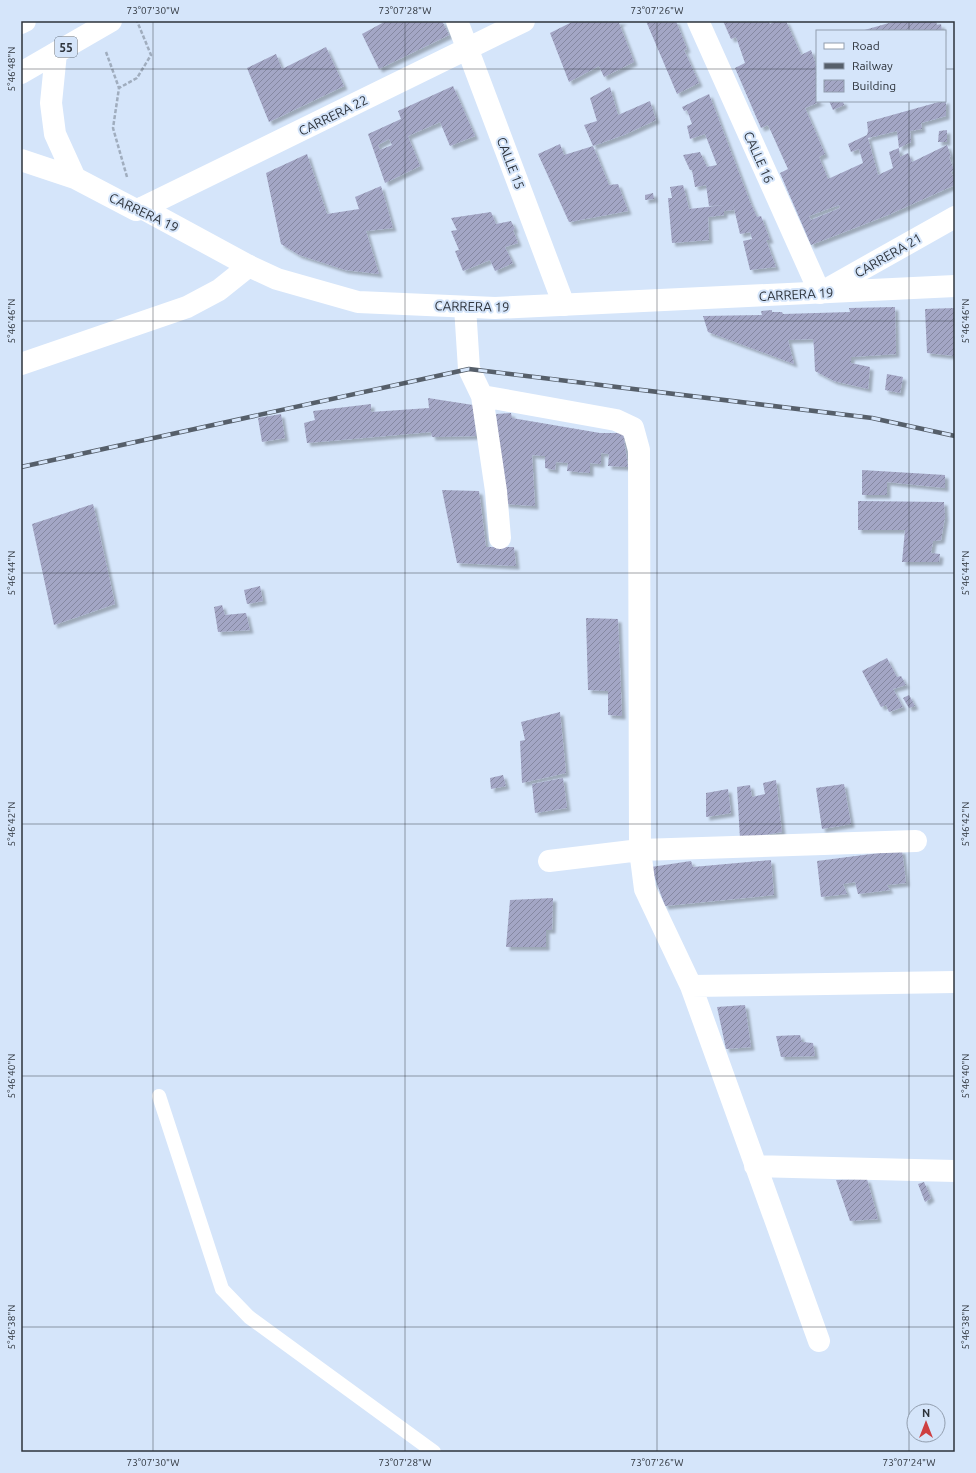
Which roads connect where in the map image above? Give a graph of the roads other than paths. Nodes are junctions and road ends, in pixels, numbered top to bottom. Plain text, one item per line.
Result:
1 (25, 21) edge
2 (457, 21) edge
3 (524, 21) edge
4 (698, 21) edge
5 (21, 24) edge
6 (104, 25) edge
7 (468, 48) junction
8 (56, 53) junction
9 (21, 73) edge
10 (21, 160) edge
11 (75, 178) junction
12 (139, 209) junction
13 (955, 217) edge
14 (249, 266) junction
15 (955, 286) edge
16 (820, 293) junction
17 (564, 305) junction
18 (465, 307) junction
19 (21, 364) edge
20 (482, 396) junction
21 (500, 538) dead end
22 (916, 841) dead end
23 (640, 850) junction
24 (549, 861) dead end
25 (955, 982) edge
26 (691, 986) junction
27 (159, 1096) dead end
28 (756, 1166) junction
29 (955, 1171) edge
30 (818, 1341) dead end
31 (434, 1452) edge

1 - 5 main road
2 - 7 main road, CALLE 15
3 - 7 main road, CARRERA 22
4 - 16 main road, CALLE 16
6 - 8 main road, 55
7 - 12 main road, CARRERA 22
7 - 17 main road, CALLE 15
8 - 9 main road, 55
8 - 11 main road
10 - 11 main road, CARRERA 19
11 - 12 main road, CARRERA 19
12 - 14 main road, CARRERA 19
13 - 16 main road, CARRERA 21
14 - 18 main road, CARRERA 19
14 - 19 main road
15 - 16 main road, CARRERA 19
16 - 17 main road, CARRERA 19
17 - 18 main road, CARRERA 19
18 - 20 main road
20 - 21 main road
20 - 23 main road
22 - 23 main road
23 - 24 main road
23 - 26 main road
25 - 26 main road
26 - 28 main road
27 - 31 lane
28 - 29 main road
28 - 30 main road

